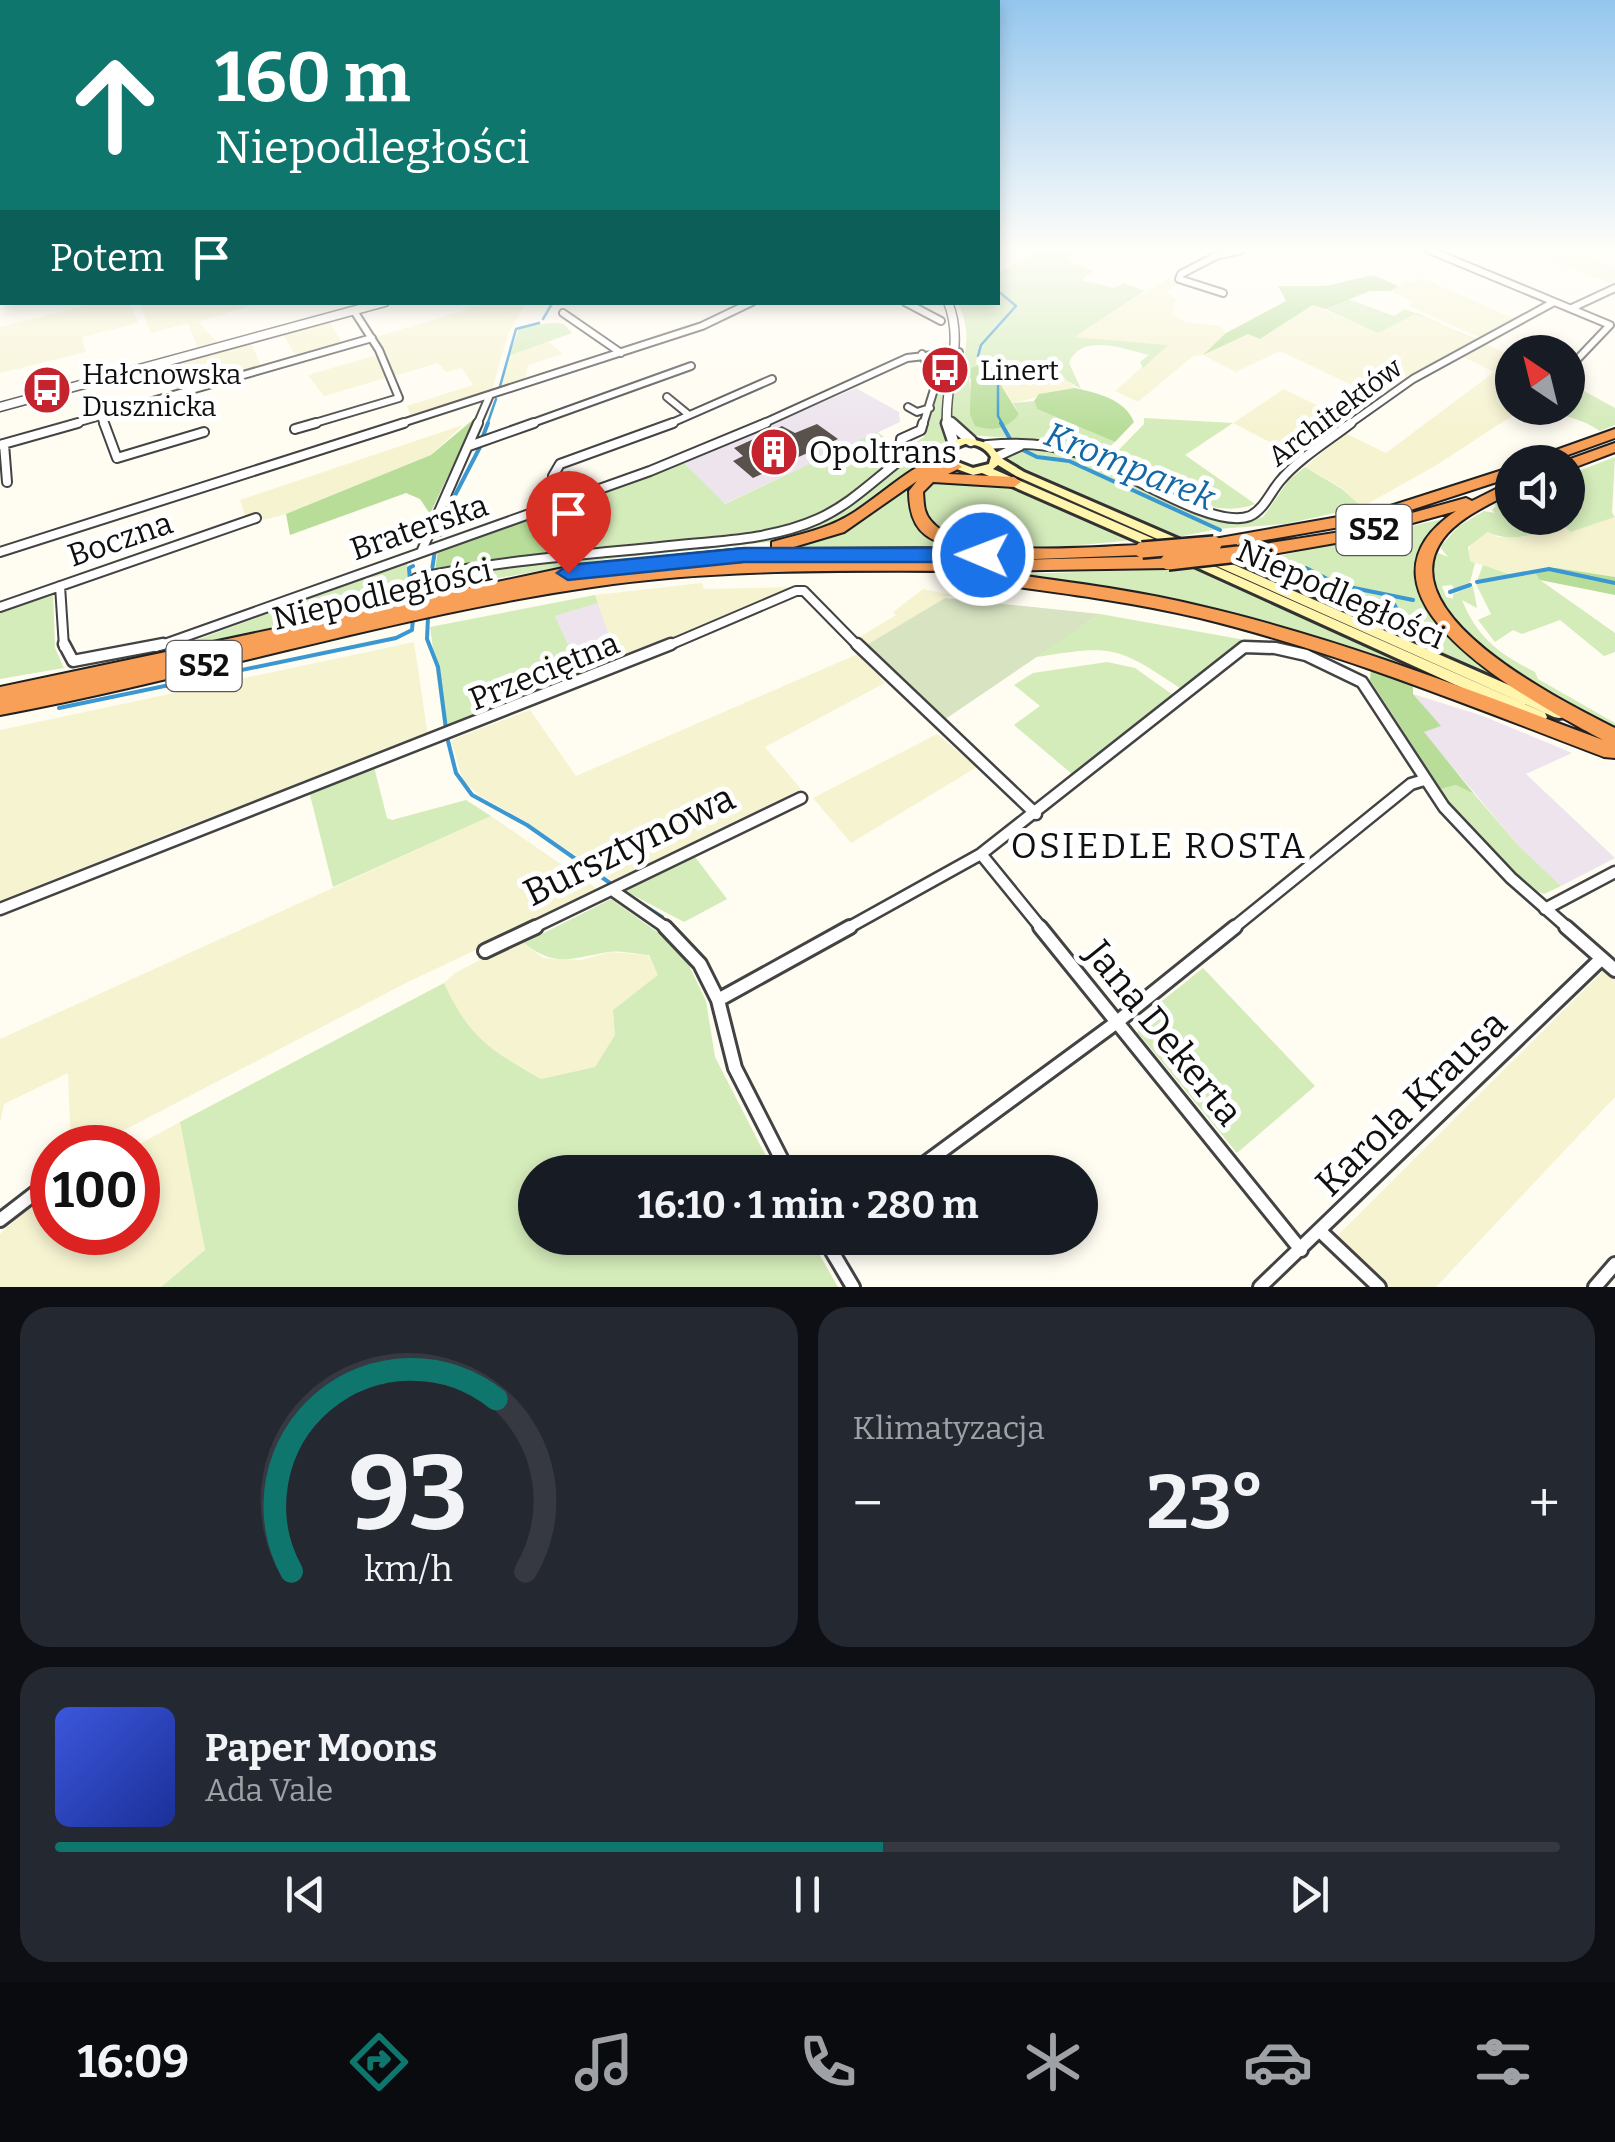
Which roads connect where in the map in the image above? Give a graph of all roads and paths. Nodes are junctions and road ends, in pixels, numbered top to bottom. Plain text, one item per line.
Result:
1 (357, 310) edge
2 (735, 310) edge
3 (920, 310) edge
4 (951, 310) edge
5 (1539, 310) edge
6 (1576, 310) edge
7 (354, 311) junction
8 (563, 314) dead end
9 (941, 321) dead end
10 (372, 338) junction
11 (959, 352) junction
12 (1585, 352) edge
13 (621, 354) junction
14 (922, 354) junction
15 (691, 366) dead end
16 (772, 379) dead end
17 (489, 397) junction
18 (667, 397) dead end
19 (908, 407) dead end
20 (0, 408) edge
21 (930, 408) junction
22 (945, 415) junction
23 (101, 416) junction
24 (688, 416) junction
25 (295, 429) dead end
26 (204, 432) dead end
27 (1615, 433) edge
28 (971, 441) junction
29 (1037, 443) junction
30 (2, 444) edge
31 (1582, 445) edge
32 (469, 446) junction
33 (987, 446) junction
34 (1615, 447) edge
35 (952, 456) junction
36 (996, 458) junction
37 (1585, 458) edge
38 (985, 470) junction
39 (7, 482) dead end
40 (1014, 482) junction
41 (923, 483) junction
42 (1495, 486) edge
43 (1495, 488) edge
44 (1495, 492) edge
45 (569, 501) junction
46 (256, 518) dead end
47 (422, 550) junction
48 (0, 552) edge
49 (744, 555) junction
50 (1019, 555) junction
51 (901, 566) junction
52 (416, 578) dead end
53 (60, 586) junction
54 (434, 605) junction
55 (0, 607) edge
56 (407, 611) junction
57 (0, 694) edge
58 (0, 708) edge
59 (1614, 747) edge
60 (1424, 780) junction
61 (801, 798) dead end
62 (1036, 814) junction
63 (981, 854) junction
64 (1615, 872) edge
65 (612, 890) junction
66 (0, 909) edge
67 (1545, 909) junction
68 (485, 952) dead end
69 (1602, 959) junction
70 (1615, 970) edge
71 (718, 1000) junction
72 (1116, 1022) junction
73 (778, 1155) edge
74 (935, 1155) edge
75 (30, 1197) edge
76 (0, 1220) edge
77 (1321, 1232) junction
78 (1301, 1250) junction
79 (834, 1255) edge
80 (1615, 1264) edge
81 (853, 1287) edge
82 (1260, 1287) edge
83 (1379, 1287) edge
84 (1595, 1287) edge

1 - 7 street
2 - 13 street
3 - 9 street
4 - 11 street
5 - 29 street, Architektów
6 - 12 street
7 - 10 street
7 - 20 street
8 - 13 street
10 - 23 street
10 - 25 street
11 - 14 street, Braterska
11 - 22 street
13 - 17 street
14 - 21 street
14 - 45 street, Braterska
15 - 32 street
16 - 24 street
17 - 32 street
17 - 48 street
18 - 24 street
19 - 21 street
21 - 52 street
22 - 28 street
22 - 35 street
23 - 26 street
23 - 30 street
24 - 45 street
27 - 31 highway
28 - 33 main road
28 - 35 main road
29 - 33 street, Architektów
29 - 36 street
30 - 39 street
32 - 47 street
33 - 36 main road
34 - 37 highway
35 - 38 main road, Niepodległości
35 - 41 highway
35 - 49 highway
36 - 38 main road
36 - 59 main road, Niepodległości
38 - 40 main road, Niepodległości
40 - 41 highway
40 - 59 main road, Niepodległości
41 - 50 highway
42 - 50 highway, S52, bridge
43 - 51 highway, S52, bridge
44 - 59 highway
45 - 47 street, Braterska
46 - 53 street, Boczna
47 - 53 street, Braterska
49 - 50 highway, S52
49 - 54 highway, Niepodległości / S52
51 - 54 highway, Niepodległości / S52
51 - 59 highway
53 - 55 street, Boczna
54 - 56 highway, Niepodległości / S52
56 - 57 highway, Niepodległości / S52
56 - 58 highway, Niepodległości / S52
60 - 62 street
60 - 67 street
60 - 72 street
61 - 65 street, Bursztynowa
62 - 63 street
62 - 66 street, Przeciętna
63 - 71 street
63 - 72 street, Jana Dekerta
64 - 67 street
65 - 68 street, Bursztynowa
65 - 71 street
67 - 69 street
69 - 70 street
69 - 77 street, Karola Krausa
71 - 73 street
72 - 74 street
72 - 78 street, Jana Dekerta
75 - 76 street
77 - 78 street, Karola Krausa
77 - 83 street
78 - 82 street, Karola Krausa
79 - 81 street
80 - 84 street

